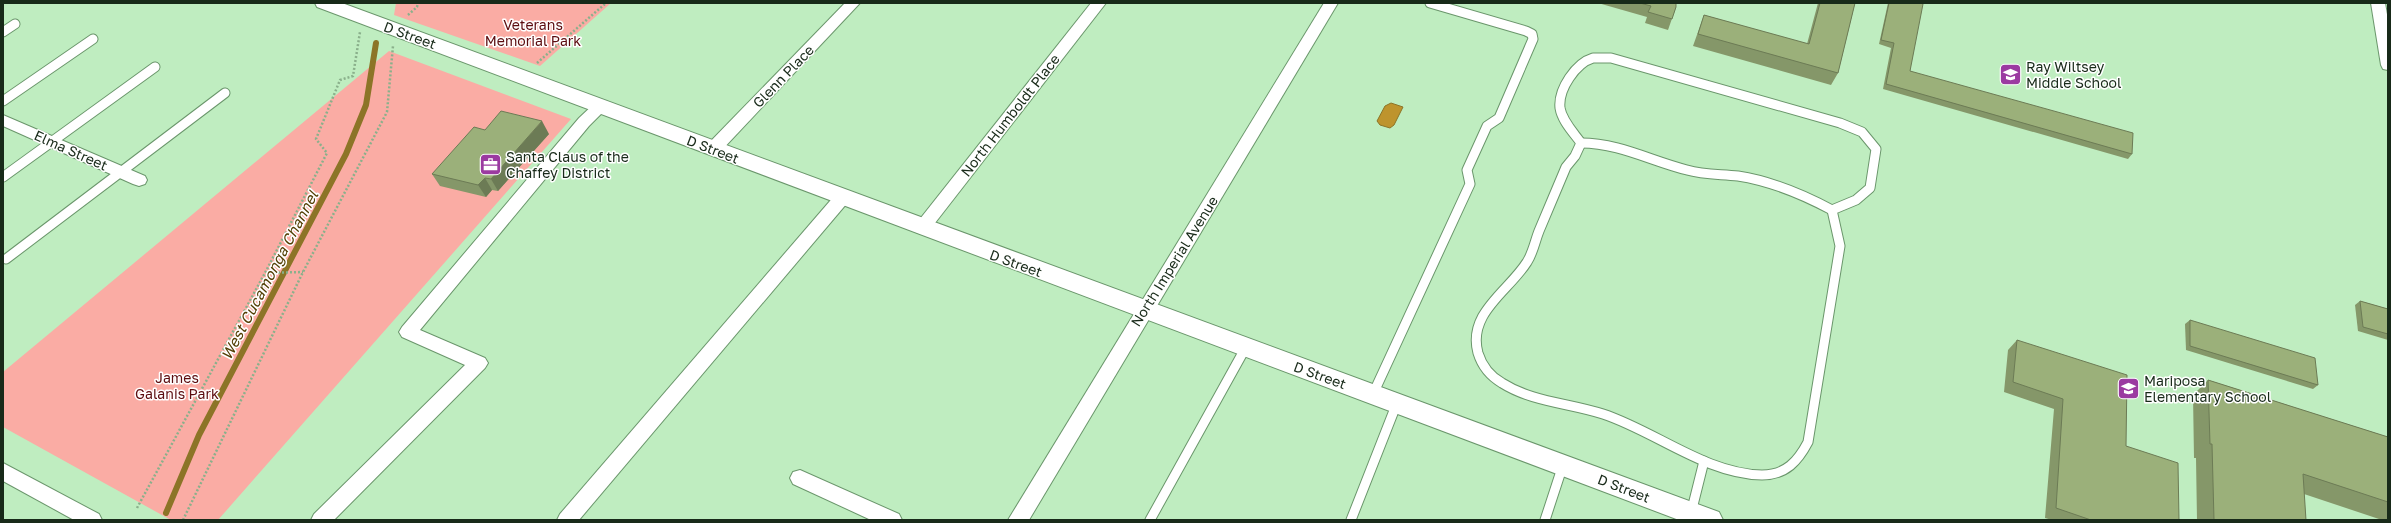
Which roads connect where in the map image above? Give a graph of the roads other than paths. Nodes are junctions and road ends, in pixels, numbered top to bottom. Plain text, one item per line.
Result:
1 (324, 3) edge
2 (853, 3) edge
3 (1098, 3) edge
4 (1332, 3) edge
5 (1430, 3) edge
6 (2378, 3) edge
7 (16, 24) dead end
8 (3, 32) edge
9 (92, 39) dead end
10 (2388, 65) edge
11 (155, 67) dead end
12 (225, 93) dead end
13 (3, 101) edge
14 (601, 106) junction
15 (3, 120) edge
16 (53, 142) junction
17 (1581, 143) junction
18 (713, 149) junction
19 (121, 172) junction
20 (3, 177) edge
21 (139, 180) dead end
22 (842, 198) junction
23 (1832, 210) junction
24 (922, 228) junction
25 (6, 259) dead end
26 (1144, 310) junction
27 (1246, 347) junction
28 (1373, 394) junction
29 (1397, 403) junction
30 (1704, 461) junction
31 (1563, 465) junction
32 (3, 471) edge
33 (800, 478) dead end
34 (1700, 516) edge
35 (92, 520) edge
36 (321, 520) edge
37 (567, 520) edge
38 (892, 520) edge
39 (1018, 520) edge
40 (1150, 520) edge
41 (1351, 520) edge
42 (1545, 520) edge

1 - 14 street, D Street
2 - 18 street, Glenn Place
3 - 24 street, North Humboldt Place
4 - 26 street, North Imperial Avenue
5 - 28 lane
6 - 10 street
7 - 8 lane
9 - 13 lane
11 - 16 lane
12 - 19 lane
14 - 18 street, D Street
14 - 36 street
15 - 16 street, Elma Street
16 - 19 street, Elma Street
16 - 20 lane
17 - 23 lane
17 - 23 lane
17 - 30 lane
18 - 22 street, D Street
19 - 21 street, Elma Street
19 - 25 lane
22 - 24 street, D Street
22 - 37 street
23 - 30 lane
24 - 26 street, D Street
26 - 27 street, D Street
26 - 39 street, North Imperial Avenue
27 - 28 street, D Street
27 - 40 lane
28 - 29 street, D Street
29 - 31 street, D Street
29 - 41 lane
30 - 34 lane
31 - 34 street, D Street
31 - 42 lane
32 - 35 street
33 - 38 street

